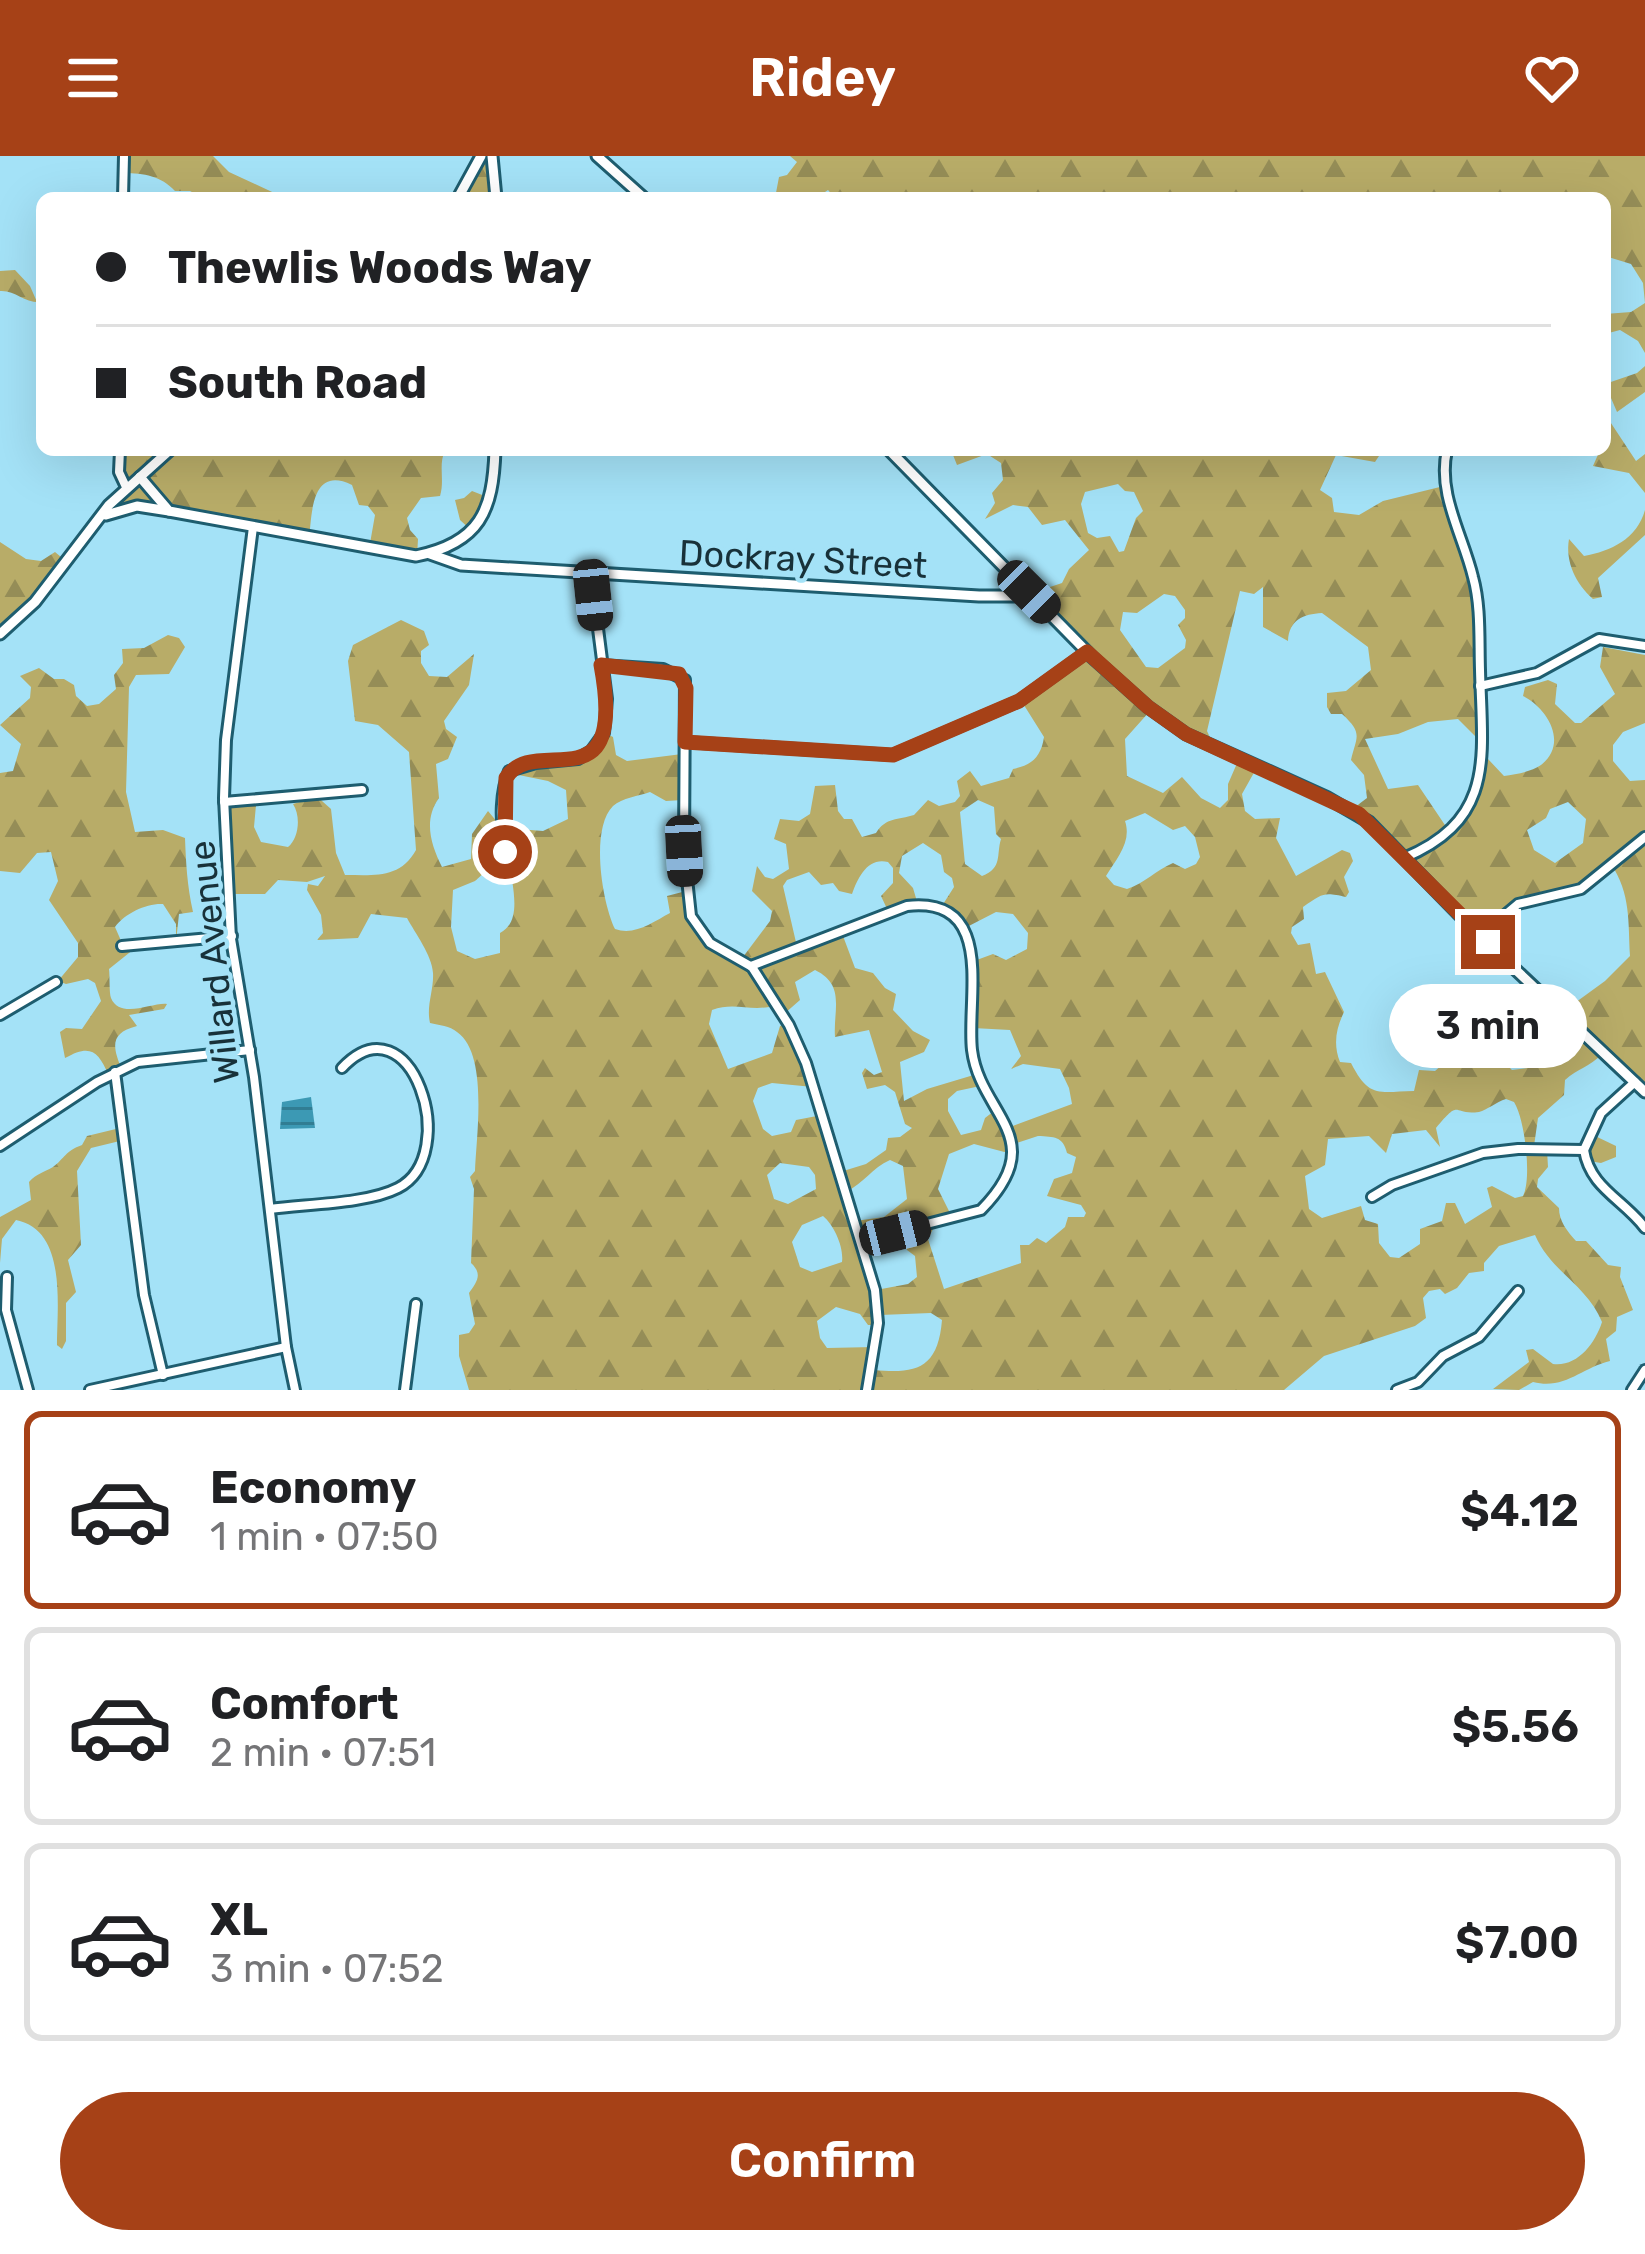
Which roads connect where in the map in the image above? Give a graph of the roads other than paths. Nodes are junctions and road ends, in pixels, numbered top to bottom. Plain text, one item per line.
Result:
1 (124, 156) edge
2 (481, 156) edge
3 (493, 156) edge
4 (597, 156) edge
5 (123, 192) edge
6 (461, 192) edge
7 (496, 192) edge
8 (637, 192) edge
9 (120, 456) edge
10 (163, 456) edge
11 (495, 456) edge
12 (895, 456) edge
13 (1448, 456) edge
14 (140, 477) junction
15 (127, 487) junction
16 (170, 511) junction
17 (97, 521) junction
18 (254, 527) junction
19 (430, 554) junction
20 (591, 574) junction
21 (1029, 592) junction
22 (0, 634) edge
23 (1645, 646) edge
24 (1087, 652) junction
25 (601, 665) junction
26 (1480, 686) junction
27 (685, 742) junction
28 (362, 790) dead end
29 (224, 802) junction
30 (1645, 837) edge
31 (506, 842) dead end
32 (1402, 859) junction
33 (232, 936) junction
34 (1480, 936) junction
35 (122, 946) dead end
36 (750, 967) junction
37 (56, 982) dead end
38 (0, 1016) edge
39 (250, 1050) junction
40 (342, 1068) dead end
41 (115, 1072) junction
42 (1635, 1082) junction
43 (1645, 1092) edge
44 (0, 1146) edge
45 (1584, 1150) junction
46 (1372, 1197) dead end
47 (270, 1209) junction
48 (1645, 1228) edge
49 (861, 1240) junction
50 (7, 1277) dead end
51 (1518, 1291) dead end
52 (416, 1304) dead end
53 (3, 1310) edge
54 (286, 1347) junction
55 (1645, 1370) edge
56 (163, 1375) junction
57 (1420, 1386) edge
58 (28, 1390) edge
59 (90, 1390) edge
60 (295, 1390) edge
61 (404, 1390) edge
62 (867, 1390) edge
63 (1397, 1390) edge
64 (1632, 1390) edge

1 - 5 street
2 - 6 street
3 - 7 street
4 - 8 street
9 - 15 street
10 - 14 street
11 - 19 street
12 - 21 street
13 - 26 street
14 - 15 street
14 - 16 street
15 - 17 street
16 - 17 street, Dockray Street
16 - 18 street, Dockray Street
17 - 22 street
18 - 19 street, Dockray Street
18 - 29 street, Willard Avenue
19 - 20 street, Dockray Street
20 - 21 street, Dockray Street
20 - 25 street
21 - 24 street
23 - 26 street
24 - 27 street
24 - 32 street
25 - 27 street
25 - 31 street
26 - 32 street
27 - 36 street
28 - 29 street
29 - 33 street, Willard Avenue
30 - 34 street
32 - 34 street
33 - 35 street
33 - 39 street, Willard Avenue
34 - 42 street
36 - 49 street
36 - 49 street
37 - 38 street
39 - 41 street
39 - 47 street, Willard Avenue
40 - 47 street
41 - 44 street
41 - 56 street
42 - 43 street
42 - 45 street
45 - 46 street
45 - 48 street
47 - 54 street, Willard Avenue
49 - 62 street
50 - 53 street
51 - 57 street
52 - 61 street
53 - 58 street
54 - 56 street
54 - 60 street, Willard Avenue
55 - 64 street
56 - 59 street
57 - 63 street

